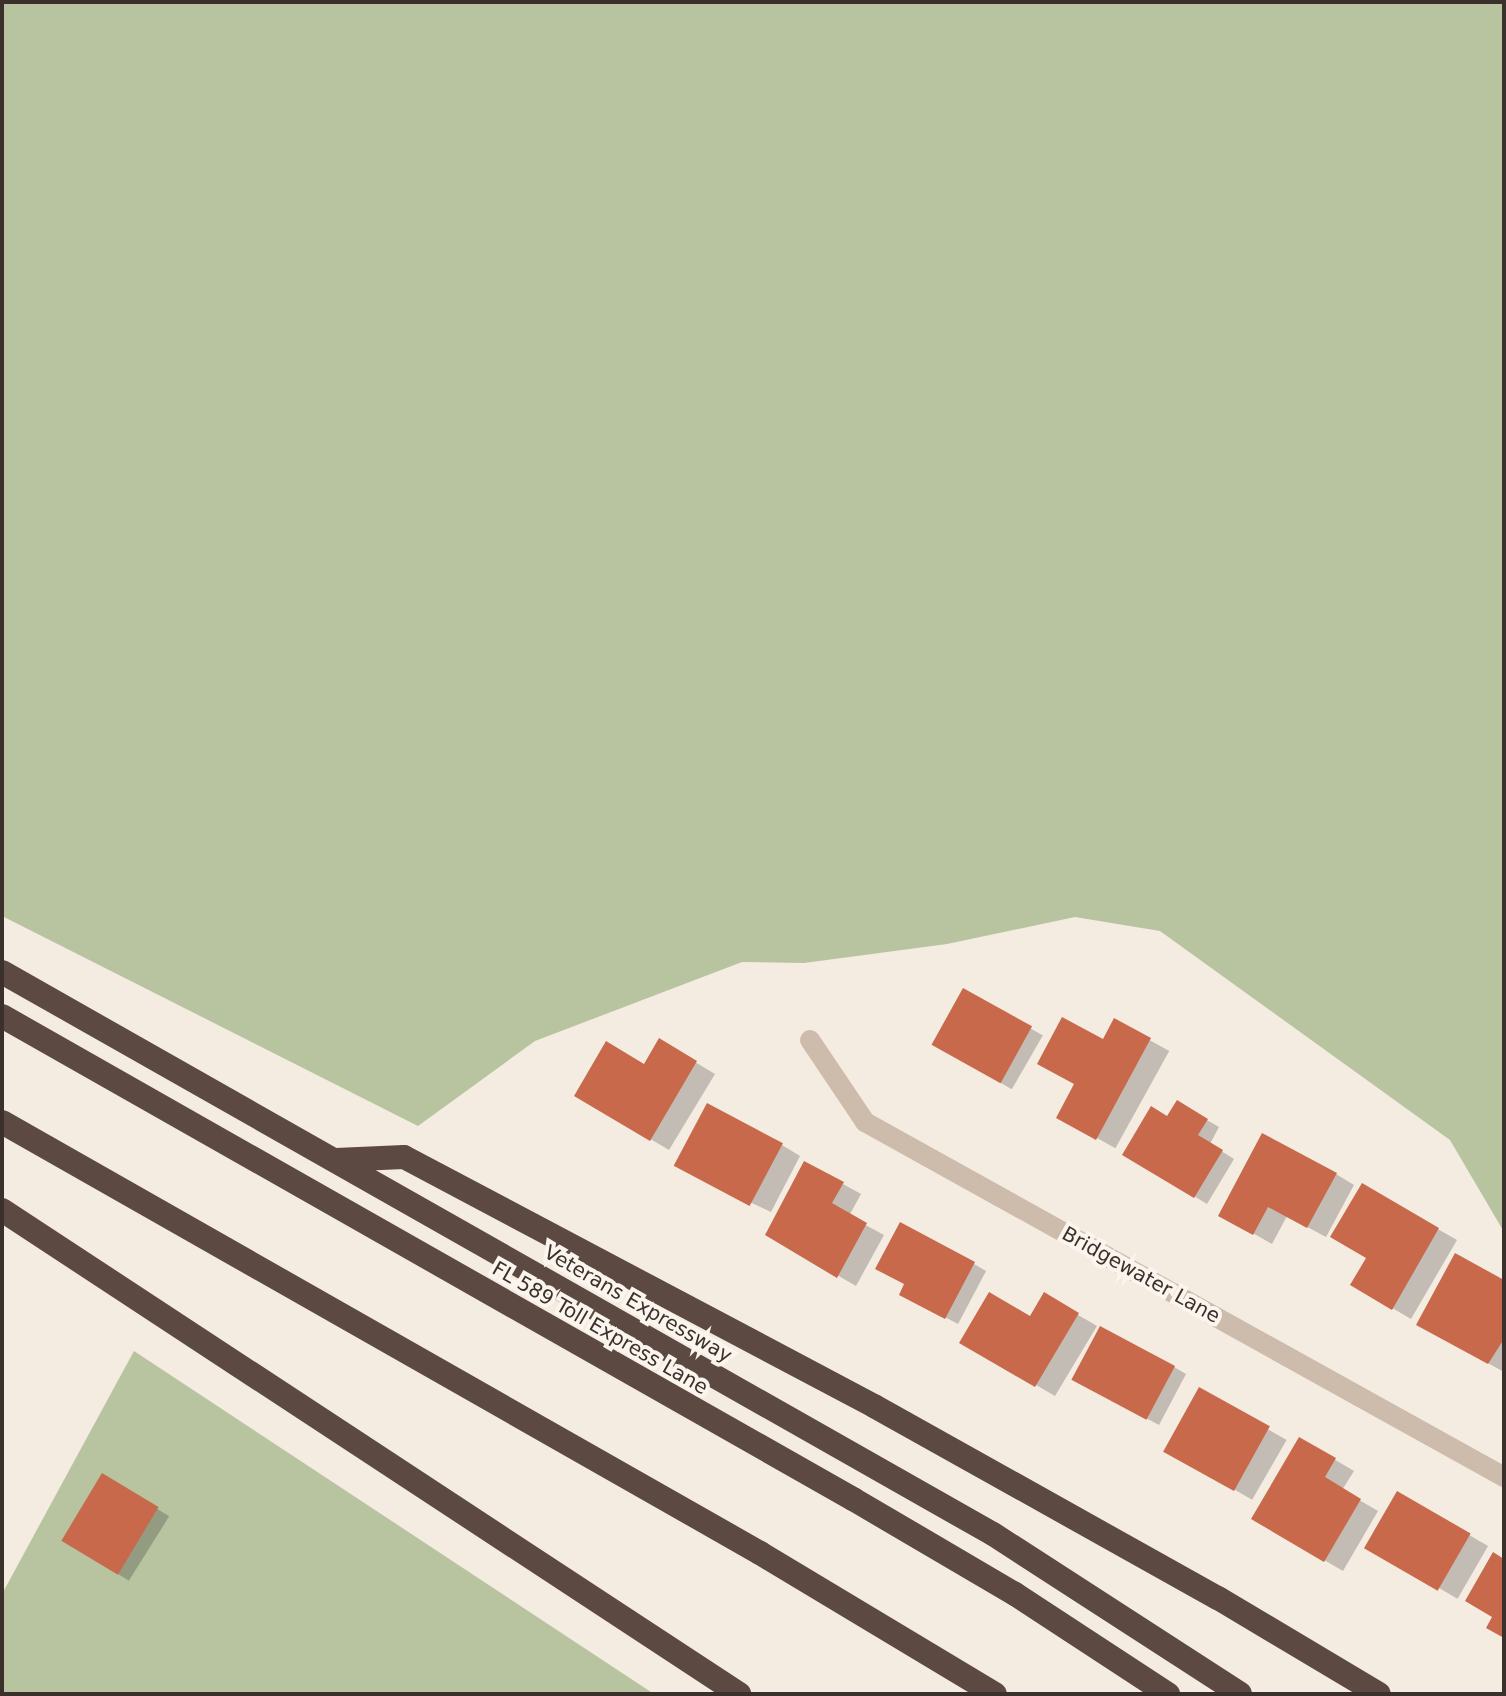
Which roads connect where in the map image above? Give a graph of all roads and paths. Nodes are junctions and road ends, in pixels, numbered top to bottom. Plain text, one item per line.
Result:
1 (2, 972) edge
2 (2, 1016) edge
3 (810, 1040) dead end
4 (2, 1122) edge
5 (336, 1160) junction
6 (2, 1210) edge
7 (1504, 1477) edge
8 (739, 1694) edge
9 (995, 1694) edge
10 (1168, 1694) edge
11 (1240, 1694) edge
12 (1379, 1694) edge

1 - 5 highway, Veterans Expressway
2 - 10 highway, FL 589 Toll Express Lane
3 - 7 street, Bridgewater Lane
4 - 9 highway
5 - 11 highway, Veterans Expressway
5 - 12 highway
6 - 8 highway

